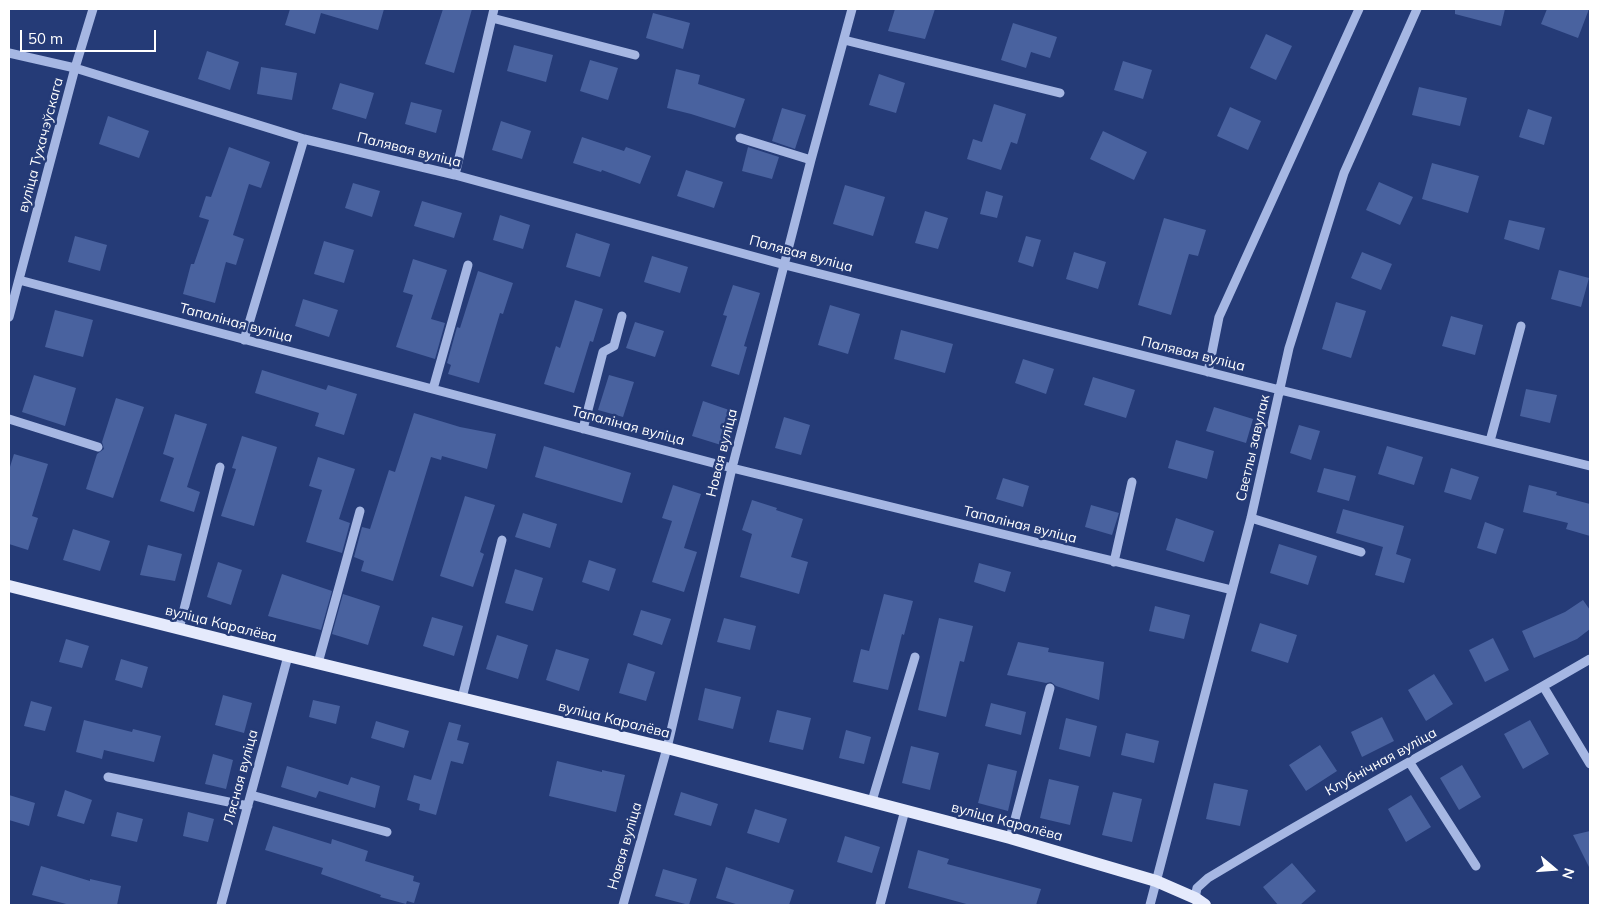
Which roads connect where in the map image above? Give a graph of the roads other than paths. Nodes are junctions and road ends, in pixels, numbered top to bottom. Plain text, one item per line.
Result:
1 (93, 9) edge
2 (852, 9) edge
3 (1359, 9) edge
4 (1417, 9) edge
5 (493, 13) edge
6 (844, 40) junction
7 (9, 53) edge
8 (635, 55) dead end
9 (75, 68) junction
10 (1060, 93) dead end
11 (740, 138) dead end
12 (304, 139) junction
13 (811, 160) junction
14 (455, 175) junction
15 (468, 265) dead end
16 (785, 265) junction
17 (19, 280) junction
18 (622, 316) dead end
19 (9, 317) edge
20 (1521, 326) dead end
21 (244, 340) junction
22 (1208, 372) junction
23 (433, 389) junction
24 (1280, 390) junction
25 (9, 419) edge
26 (584, 429) junction
27 (1490, 441) junction
28 (98, 447) dead end
29 (1590, 466) edge
30 (220, 467) dead end
31 (732, 468) junction
32 (1132, 482) dead end
33 (360, 511) dead end
34 (1251, 518) junction
35 (502, 540) dead end
36 (1361, 552) dead end
37 (1114, 562) junction
38 (9, 586) edge
39 (1232, 590) junction
40 (178, 628) junction
41 (288, 656) junction
42 (915, 657) dead end
43 (1590, 659) edge
44 (318, 663) junction
45 (1543, 686) junction
46 (1050, 688) dead end
47 (462, 698) junction
48 (667, 748) junction
49 (1410, 762) junction
50 (1590, 764) edge
51 (108, 778) dead end
52 (251, 795) junction
53 (872, 801) junction
54 (248, 806) junction
55 (905, 810) junction
56 (387, 832) dead end
57 (1010, 838) junction
58 (1476, 866) dead end
59 (1156, 881) junction
60 (1200, 902) edge
61 (221, 905) edge
62 (623, 905) edge
63 (880, 905) edge
64 (1150, 905) edge

1 - 9 street, вуліца Тухачэўскага
2 - 6 street, Новая вуліца
3 - 22 street
4 - 24 street, Светлы завулак
5 - 8 street
5 - 14 street
6 - 10 street
6 - 13 street, Новая вуліца
7 - 9 street, Палявая вуліца
9 - 12 street, Палявая вуліца
9 - 17 street, вуліца Тухачэўскага
11 - 13 street
12 - 14 street, Палявая вуліца
12 - 21 street
13 - 16 street, Новая вуліца
14 - 16 street, Палявая вуліца
15 - 23 street
16 - 22 street, Палявая вуліца
16 - 31 street, Новая вуліца
17 - 19 street, вуліца Тухачэўскага
17 - 21 street, Тапаліная вуліца
18 - 26 street
20 - 27 street
21 - 23 street, Тапаліная вуліца
22 - 24 street, Палявая вуліца
23 - 26 street, Тапаліная вуліца
24 - 27 street, Палявая вуліца
24 - 34 street, Светлы завулак
25 - 28 street
26 - 31 street, Тапаліная вуліца
27 - 29 street, Палявая вуліца
30 - 40 street
31 - 37 street, Тапаліная вуліца
31 - 48 street, Новая вуліца
32 - 37 street
33 - 44 street
34 - 36 street
34 - 39 street, Светлы завулак
35 - 47 street
37 - 39 street, Тапаліная вуліца
38 - 40 main road, вуліца Каралёва
39 - 59 street, Светлы завулак
40 - 41 main road, вуліца Каралёва
41 - 44 main road, вуліца Каралёва
41 - 52 street, Лясная вуліца
42 - 53 street
43 - 45 street, Клубнічная вуліца
44 - 47 main road, вуліца Каралёва
45 - 49 street, Клубнічная вуліца
45 - 50 street
46 - 57 street
47 - 48 main road, вуліца Каралёва
48 - 53 main road, вуліца Каралёва
48 - 62 street, Новая вуліца
49 - 58 street
49 - 60 street, Клубнічная вуліца
51 - 54 street
52 - 54 street, Лясная вуліца
52 - 56 street
53 - 55 main road, вуліца Каралёва
54 - 61 street, Лясная вуліца
55 - 57 main road, вуліца Каралёва
55 - 63 street
57 - 59 main road, вуліца Каралёва
59 - 60 main road, вуліца Каралёва
59 - 64 street, Светлы завулак

